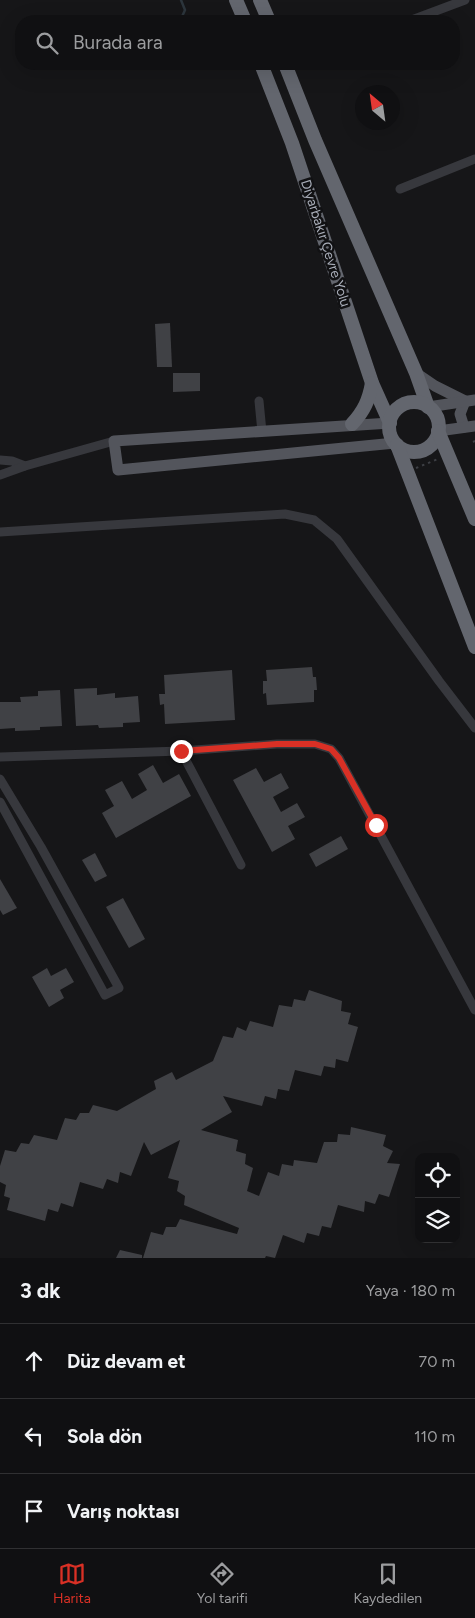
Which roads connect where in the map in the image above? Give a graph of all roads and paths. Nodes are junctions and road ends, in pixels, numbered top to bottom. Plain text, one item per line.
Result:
1 (236, 0) edge
2 (260, 0) edge
3 (465, 0) edge
4 (242, 15) edge
5 (266, 15) edge
6 (425, 15) edge
7 (263, 70) edge
8 (292, 70) edge
9 (475, 159) edge
10 (400, 189) dead end
11 (416, 373) junction
12 (372, 383) junction
13 (470, 400) edge
14 (259, 401) dead end
15 (428, 407) junction
16 (390, 423) junction
17 (352, 424) junction
18 (470, 426) edge
19 (438, 431) junction
20 (262, 432) junction
21 (114, 441) junction
22 (396, 444) junction
23 (442, 458) dead end
24 (0, 460) edge
25 (25, 466) junction
26 (413, 469) dead end
27 (0, 475) edge
28 (475, 519) edge
29 (0, 532) edge
30 (475, 647) edge
31 (475, 728) edge
32 (181, 751) junction
33 (0, 757) edge
34 (0, 779) edge
35 (0, 802) edge
36 (241, 865) dead end
37 (475, 1010) edge

1 - 4 highway
2 - 5 highway
3 - 6 street
7 - 12 highway, Diyarbakır Çevre Yolu
8 - 11 highway, Diyarbakır Çevre Yolu
9 - 10 street
11 - 13 main road
11 - 15 highway, Diyarbakır Çevre Yolu
12 - 16 highway, Diyarbakır Çevre Yolu
12 - 17 highway
13 - 15 main road
13 - 18 main road
14 - 20 street
15 - 16 highway
15 - 19 highway
16 - 17 main road
16 - 22 highway
17 - 20 main road
18 - 19 main road
19 - 22 highway
19 - 28 highway
20 - 21 main road
21 - 22 main road
21 - 25 street
22 - 30 highway
23 - 26 path
24 - 25 street
25 - 27 street
29 - 31 street
32 - 33 street
32 - 36 street
32 - 37 street
34 - 35 street

